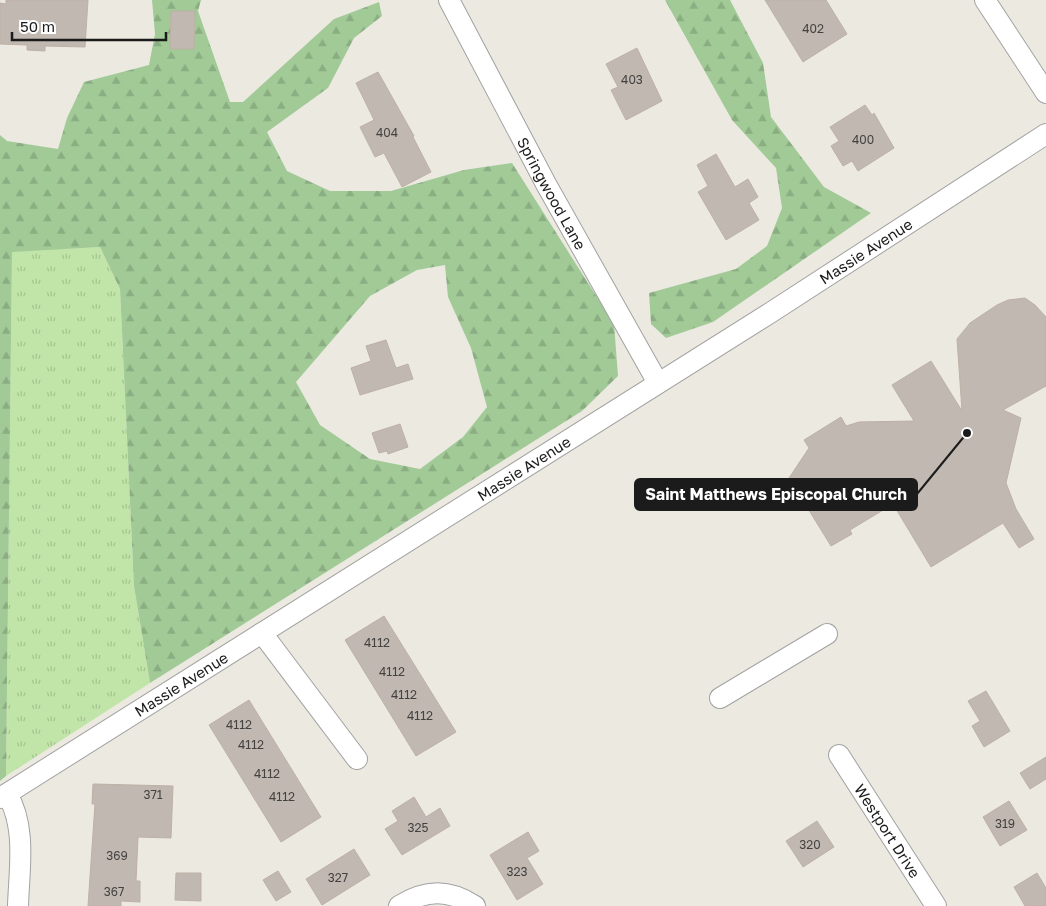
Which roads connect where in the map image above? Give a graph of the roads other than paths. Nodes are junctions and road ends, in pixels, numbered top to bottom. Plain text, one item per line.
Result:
1 (449, 0) edge
2 (985, 0) edge
3 (1046, 93) edge
4 (1046, 134) edge
5 (658, 383) junction
6 (262, 633) junction
7 (827, 634) dead end
8 (720, 698) dead end
9 (838, 755) dead end
10 (357, 759) dead end
11 (4, 796) edge
12 (18, 906) edge
13 (399, 906) edge
14 (475, 906) edge
15 (936, 906) edge

1 - 5 street, Springwood Lane
2 - 3 street
4 - 5 street, Massie Avenue
5 - 6 street, Massie Avenue
6 - 10 street
6 - 11 street, Massie Avenue
7 - 8 street
9 - 15 street, Westport Drive
11 - 12 street
13 - 14 street

